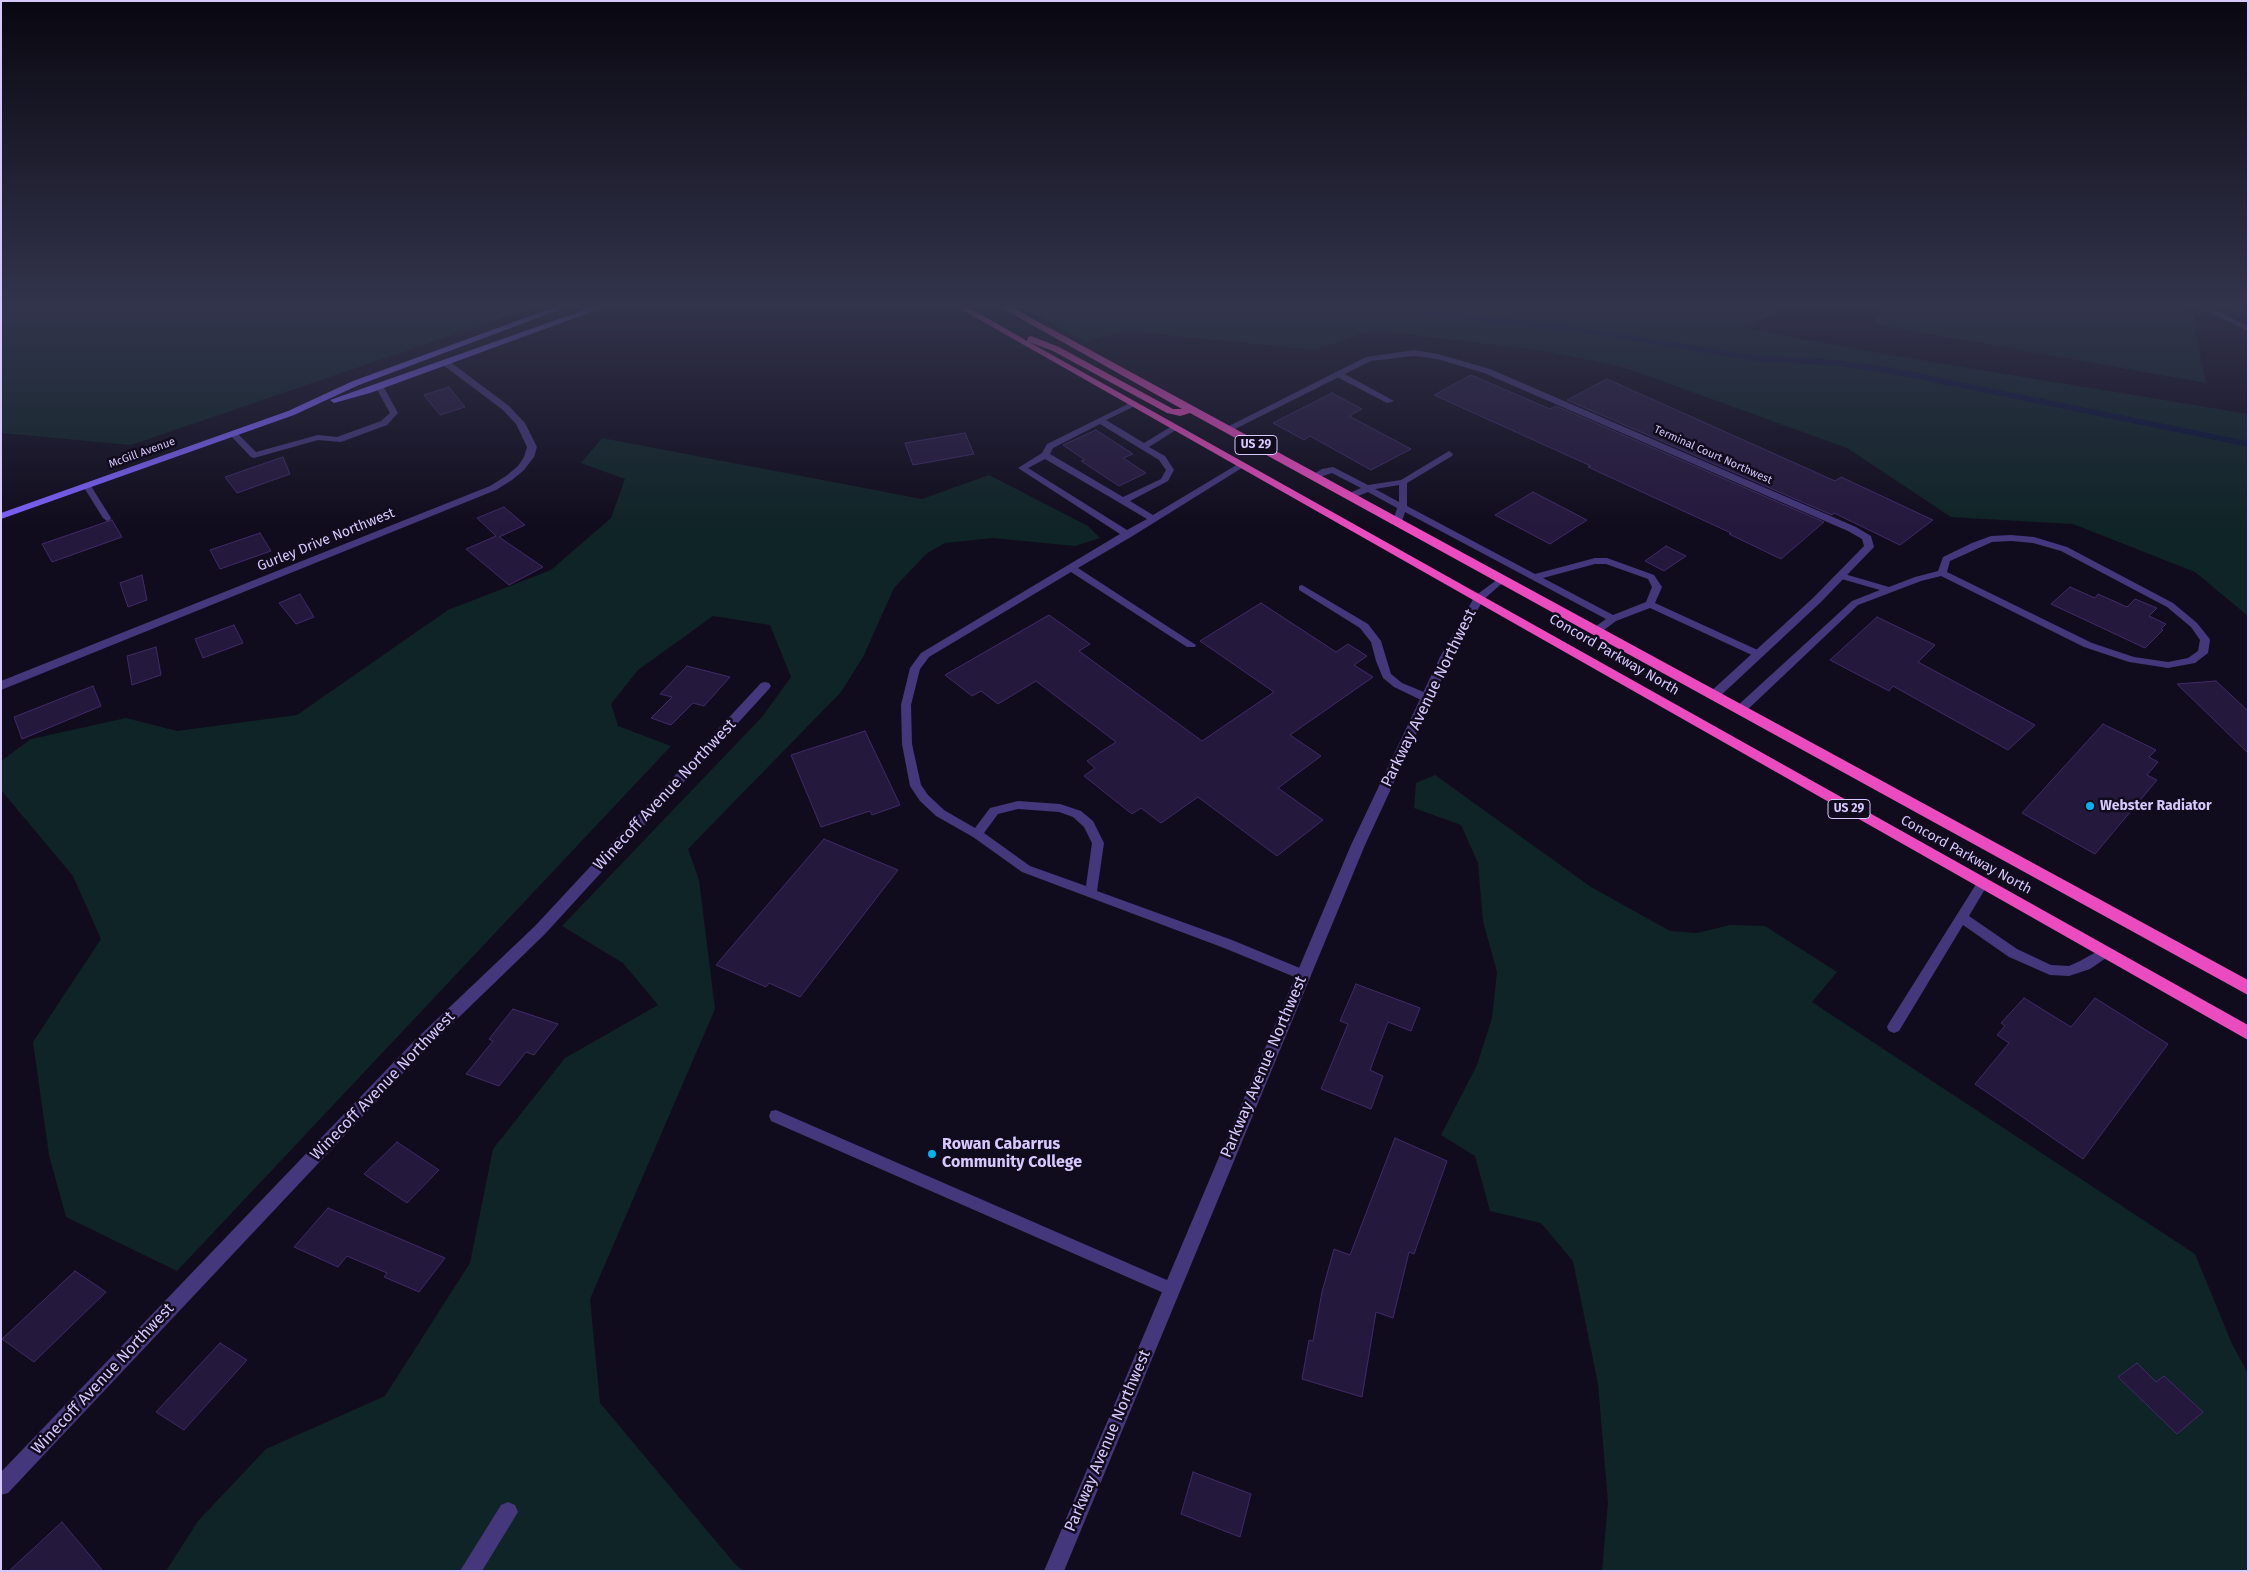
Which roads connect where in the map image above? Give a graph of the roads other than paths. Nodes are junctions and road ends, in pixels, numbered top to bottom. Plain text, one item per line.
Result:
1 (360, 381) edge
2 (393, 381) edge
3 (470, 381) edge
4 (1092, 381) edge
5 (1116, 381) edge
6 (1140, 381) edge
7 (1323, 381) edge
8 (1352, 381) edge
9 (1511, 381) edge
10 (379, 386) junction
11 (1390, 401) dead end
12 (1132, 404) junction
13 (1190, 409) junction
14 (291, 413) junction
15 (1100, 420) junction
16 (1175, 428) junction
17 (1228, 429) junction
18 (233, 434) junction
19 (1144, 447) junction
20 (1449, 454) dead end
21 (1045, 455) junction
22 (1242, 466) junction
23 (1314, 476) junction
24 (1404, 482) junction
25 (86, 486) junction
26 (1368, 488) junction
27 (1350, 496) junction
28 (1123, 501) junction
29 (1402, 507) junction
30 (1, 516) edge
31 (107, 518) dead end
32 (1154, 519) junction
33 (1398, 522) junction
34 (1128, 535) junction
35 (1072, 568) junction
36 (1522, 572) junction
37 (1942, 574) junction
38 (1841, 576) junction
39 (1534, 577) junction
40 (1505, 581) junction
41 (1302, 588) dead end
42 (1890, 590) junction
43 (1479, 598) junction
44 (1650, 604) junction
45 (1613, 619) junction
46 (1596, 631) junction
47 (1192, 645) dead end
48 (1758, 654) junction
49 (1, 686) edge
50 (765, 686) dead end
51 (1713, 696) junction
52 (1427, 698) junction
53 (1740, 710) junction
54 (977, 834) junction
55 (1982, 884) junction
56 (1091, 893) junction
57 (1962, 918) junction
58 (2105, 952) junction
59 (1302, 975) junction
60 (2248, 988) edge
61 (1894, 1027) dead end
62 (2248, 1033) edge
63 (776, 1116) dead end
64 (1171, 1289) junction
65 (1, 1486) edge
66 (508, 1512) dead end
67 (470, 1571) edge
68 (1054, 1571) edge

1 - 14 main road
2 - 10 main road
3 - 49 street, Gurley Drive Northwest
4 - 12 highway, Concord Parkway North / US 29
5 - 13 highway
6 - 13 highway, Concord Parkway North / US 29
7 - 17 street, Terminal Court Northwest
8 - 11 lane
9 - 38 street, Terminal Court Northwest
10 - 14 main road
10 - 18 lane
12 - 15 lane
12 - 16 highway, Concord Parkway North / US 29
13 - 17 highway, Concord Parkway North / US 29
14 - 18 main road, McGill Avenue
15 - 19 lane
15 - 21 lane
16 - 19 lane
16 - 22 highway, Concord Parkway North / US 29
17 - 23 highway, Concord Parkway North / US 29
18 - 25 main road, McGill Avenue
19 - 28 lane
20 - 24 lane
21 - 28 lane
21 - 34 lane
22 - 32 lane
22 - 43 highway, Concord Parkway North / US 29
23 - 26 lane
23 - 27 highway, Concord Parkway North / US 29
24 - 26 lane
24 - 29 lane
25 - 30 main road, McGill Avenue
25 - 31 lane
26 - 27 lane
26 - 29 lane
27 - 33 highway, Concord Parkway North / US 29
28 - 32 lane
29 - 33 lane
29 - 36 lane
32 - 34 lane
33 - 40 highway, Concord Parkway North / US 29
34 - 35 lane
35 - 47 lane
35 - 54 lane
36 - 39 lane
36 - 40 lane
37 - 37 lane
37 - 42 lane
38 - 42 lane
38 - 48 street, Terminal Court Northwest
39 - 44 lane
39 - 45 lane
40 - 43 street, Parkway Avenue Northwest
40 - 46 highway, Concord Parkway North / US 29
41 - 52 lane
42 - 53 lane
43 - 52 street, Parkway Avenue Northwest
43 - 55 highway, Concord Parkway North / US 29
44 - 45 lane
44 - 48 lane
45 - 46 lane
46 - 51 highway, Concord Parkway North / US 29
48 - 51 street, Terminal Court Northwest
50 - 65 street, Winecoff Avenue Northwest
51 - 53 highway, Concord Parkway North / US 29
52 - 59 street, Parkway Avenue Northwest
53 - 60 highway, Concord Parkway North / US 29
54 - 56 lane
54 - 56 lane
55 - 57 lane
55 - 58 highway, Concord Parkway North / US 29
56 - 59 lane
57 - 58 lane
57 - 61 lane
58 - 62 highway, Concord Parkway North / US 29
59 - 64 street, Parkway Avenue Northwest
63 - 64 lane
64 - 68 street, Parkway Avenue Northwest
66 - 67 street

